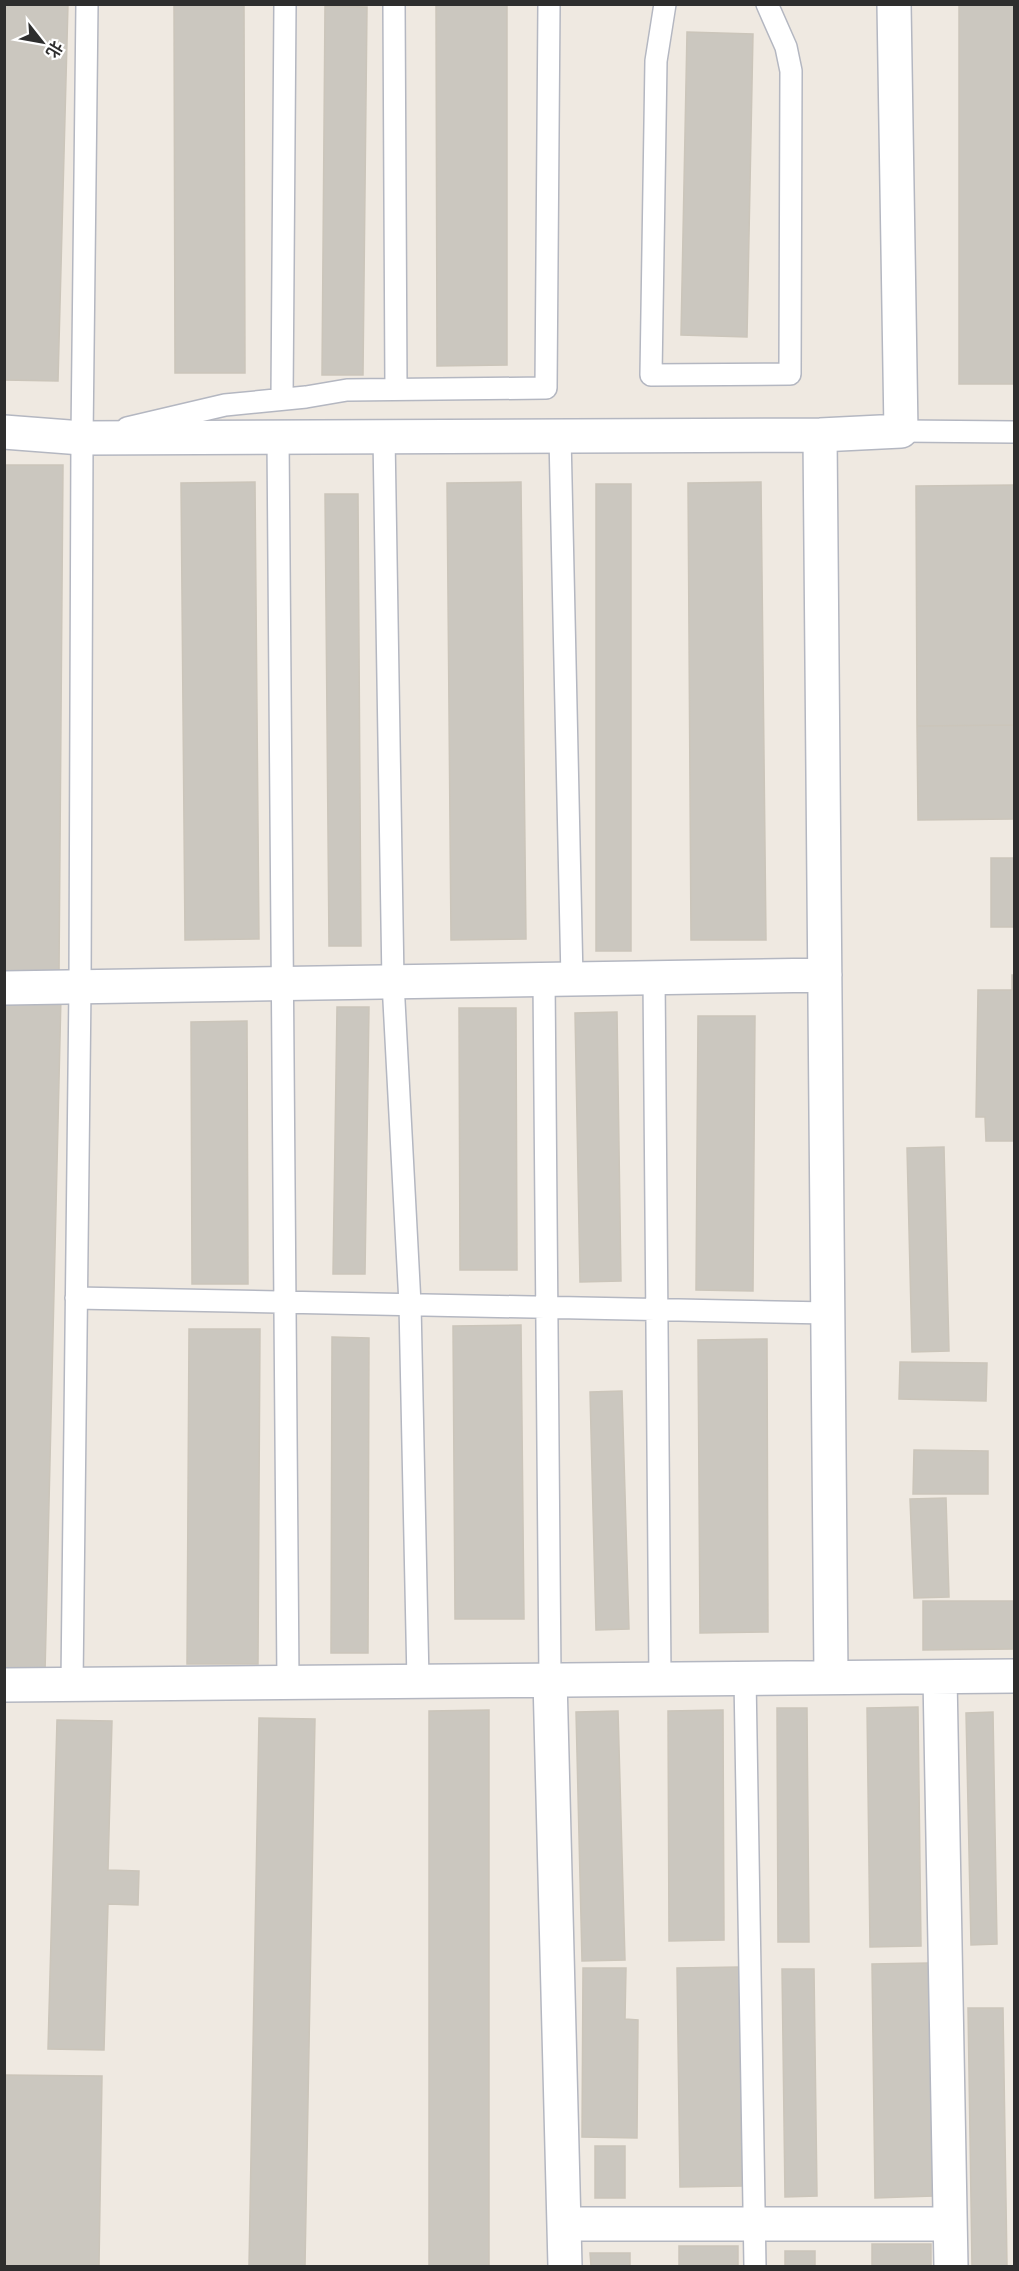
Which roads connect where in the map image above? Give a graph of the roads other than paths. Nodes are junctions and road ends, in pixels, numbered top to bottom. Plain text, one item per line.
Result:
1 (87, 4) edge
2 (285, 4) edge
3 (394, 4) edge
4 (549, 4) edge
5 (665, 4) edge
6 (767, 4) edge
7 (894, 4) edge
8 (396, 388) junction
9 (282, 399) junction
10 (902, 431) junction
11 (4, 432) edge
12 (1014, 432) edge
13 (820, 435) junction
14 (560, 436) junction
15 (278, 437) junction
16 (384, 437) junction
17 (82, 438) junction
18 (825, 975) junction
19 (654, 977) junction
20 (558, 979) junction
21 (393, 982) junction
22 (283, 984) junction
23 (80, 987) junction
24 (4, 988) edge
25 (76, 1298) junction
26 (285, 1302) junction
27 (410, 1304) junction
28 (547, 1307) junction
29 (656, 1309) junction
30 (828, 1313) junction
31 (1014, 1676) edge
32 (831, 1677) junction
33 (940, 1677) junction
34 (660, 1678) junction
35 (745, 1678) junction
36 (550, 1680) junction
37 (418, 1681) junction
38 (288, 1682) junction
39 (72, 1684) junction
40 (4, 1685) edge
41 (564, 2224) junction
42 (755, 2224) junction
43 (950, 2224) junction
44 (565, 2266) edge
45 (755, 2266) edge
46 (951, 2266) edge

1 - 17 lane
2 - 9 lane
3 - 8 lane
4 - 8 lane
5 - 6 lane
7 - 10 street
8 - 9 lane
9 - 17 lane
10 - 12 lane
10 - 13 street
11 - 17 street
13 - 14 street
13 - 18 street
14 - 16 street
14 - 20 lane
15 - 16 street
15 - 17 street
15 - 22 lane
16 - 21 lane
17 - 23 lane
18 - 19 street
18 - 30 street
19 - 20 street
19 - 29 lane
20 - 21 street
20 - 28 lane
21 - 22 street
21 - 27 lane
22 - 23 street
22 - 26 lane
23 - 24 street
23 - 25 lane
25 - 26 lane
25 - 39 lane
26 - 27 lane
26 - 38 lane
27 - 28 lane
27 - 37 lane
28 - 29 lane
28 - 36 lane
29 - 30 lane
29 - 34 lane
30 - 32 street
31 - 33 street
32 - 33 street
32 - 35 street
33 - 43 street
34 - 35 street
34 - 36 street
35 - 42 lane
36 - 37 street
36 - 41 street
37 - 38 street
38 - 39 street
39 - 40 street
41 - 42 street
41 - 44 street
42 - 43 street
42 - 45 lane
43 - 46 street

